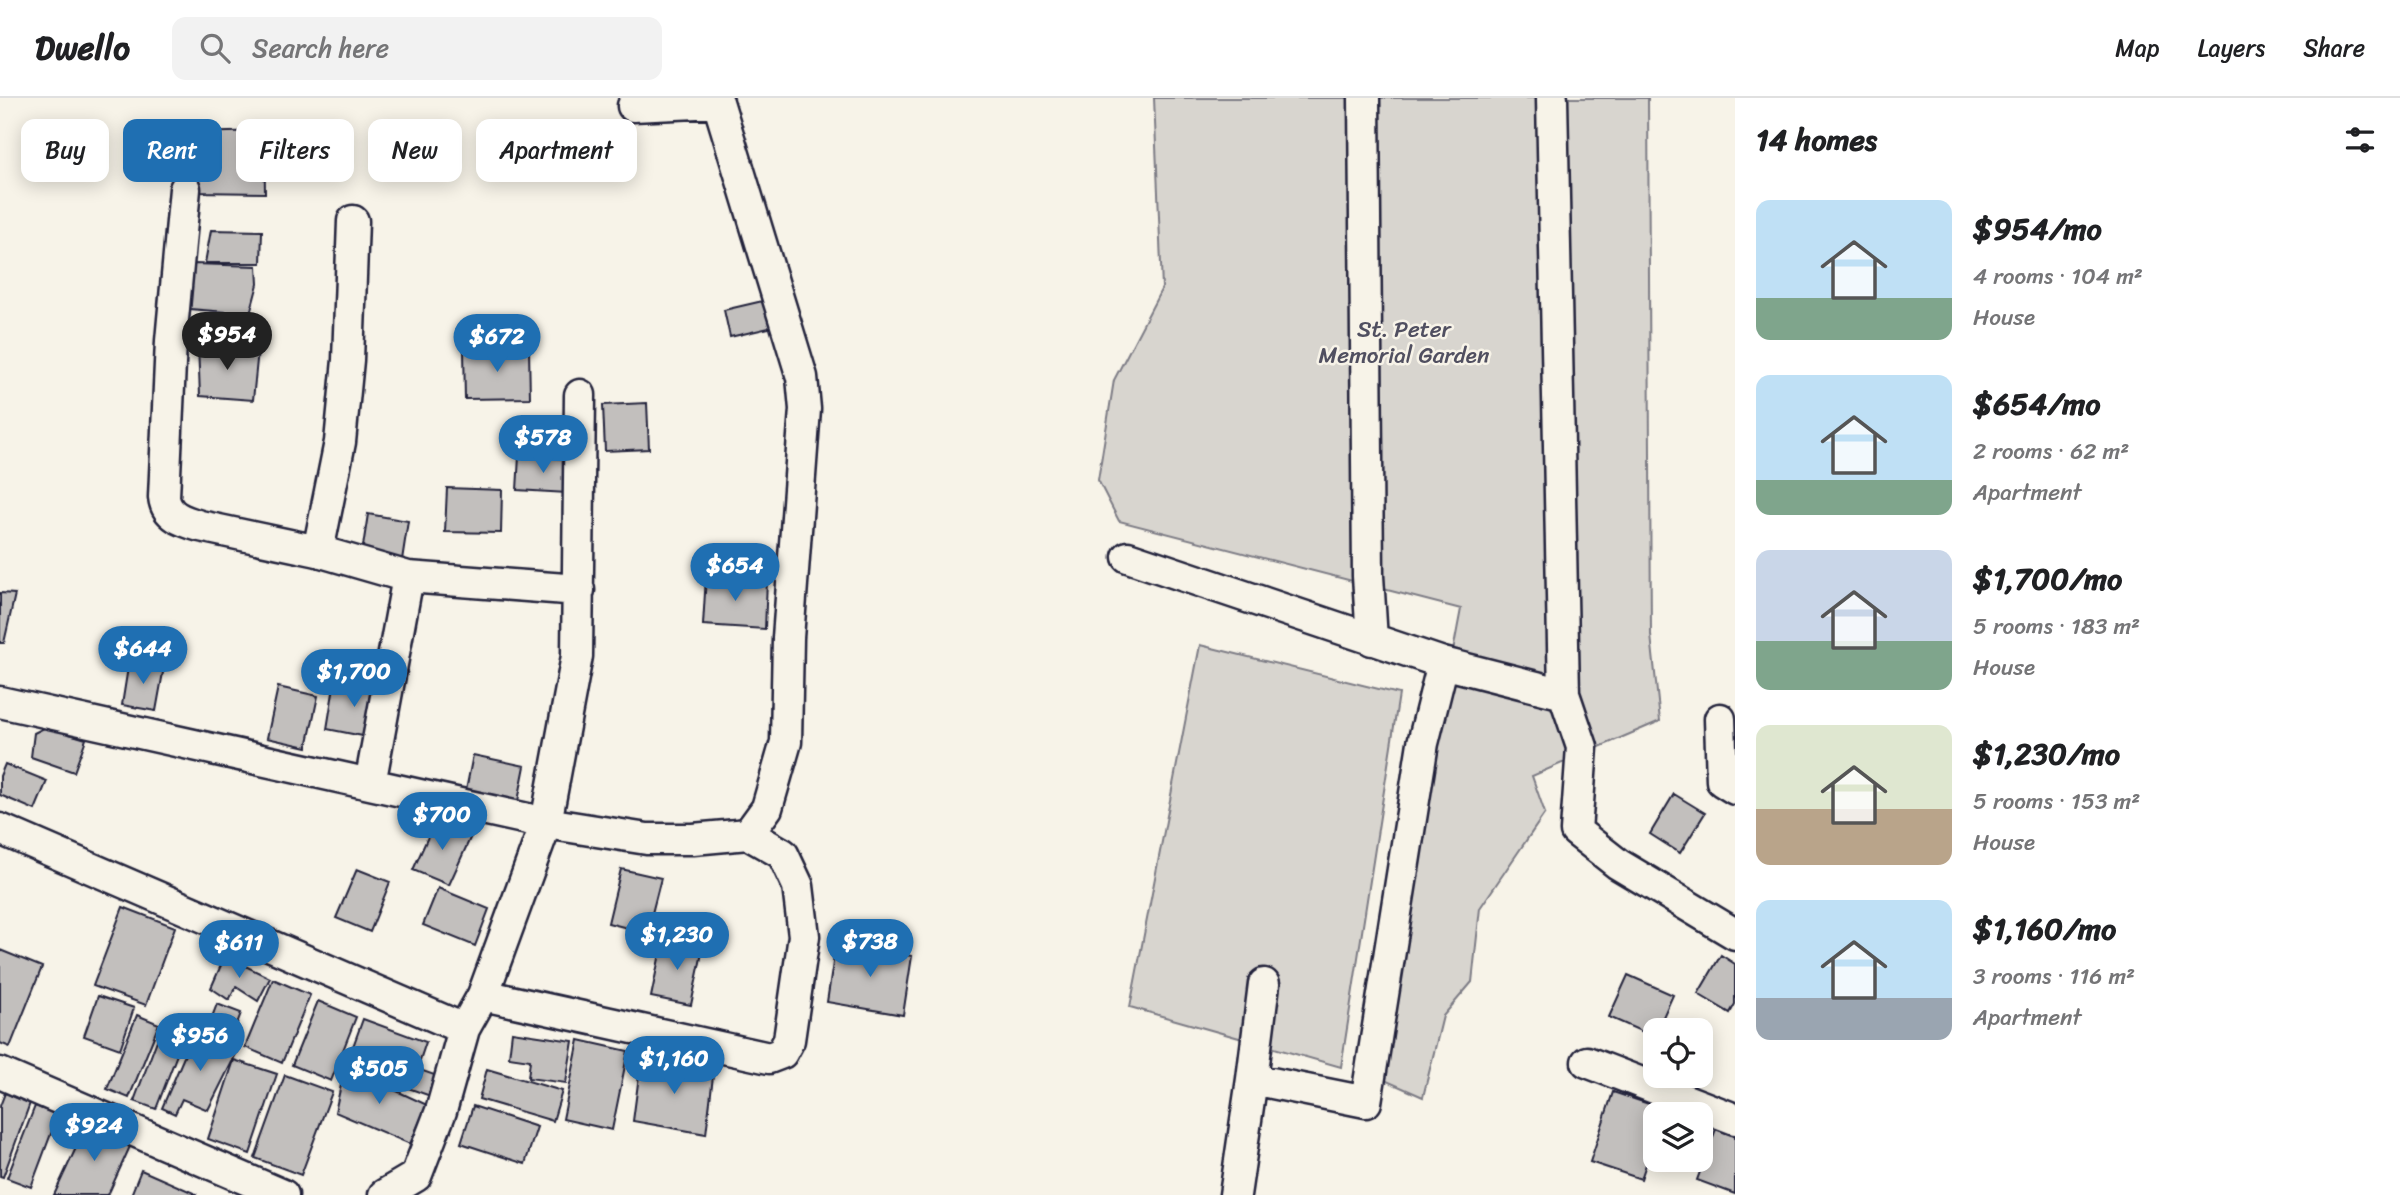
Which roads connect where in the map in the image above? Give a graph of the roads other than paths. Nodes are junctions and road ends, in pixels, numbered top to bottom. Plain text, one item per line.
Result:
1 (1364, 98) edge
2 (1552, 98) edge
3 (633, 106) dead end
4 (185, 189) dead end
5 (353, 221) dead end
6 (580, 395) dead end
7 (318, 551) junction
8 (1128, 557) dead end
9 (408, 577) junction
10 (579, 590) junction
11 (1372, 640) junction
12 (1443, 663) junction
13 (1564, 694) junction
14 (0, 702) edge
15 (1720, 719) dead end
16 (370, 784) junction
17 (1735, 789) edge
18 (546, 823) junction
19 (0, 828) edge
20 (748, 834) junction
21 (1735, 934) edge
22 (1264, 984) dead end
23 (483, 995) junction
24 (464, 1029) junction
25 (1587, 1062) dead end
26 (0, 1073) edge
27 (1252, 1079) junction
28 (1735, 1119) edge
29 (284, 1195) edge
30 (384, 1195) edge
31 (1235, 1195) edge

1 - 11 street
2 - 13 street
3 - 20 street
4 - 7 street
5 - 7 street
6 - 10 street
7 - 9 street
8 - 11 street
9 - 10 street
9 - 16 street
10 - 18 street
11 - 12 street
12 - 13 street
12 - 27 street
13 - 21 street
14 - 16 street
15 - 17 street
16 - 18 street
18 - 20 street
18 - 23 street
19 - 24 street
20 - 23 street
22 - 27 street
23 - 24 street
24 - 30 street
25 - 28 street
26 - 29 street
27 - 31 street

